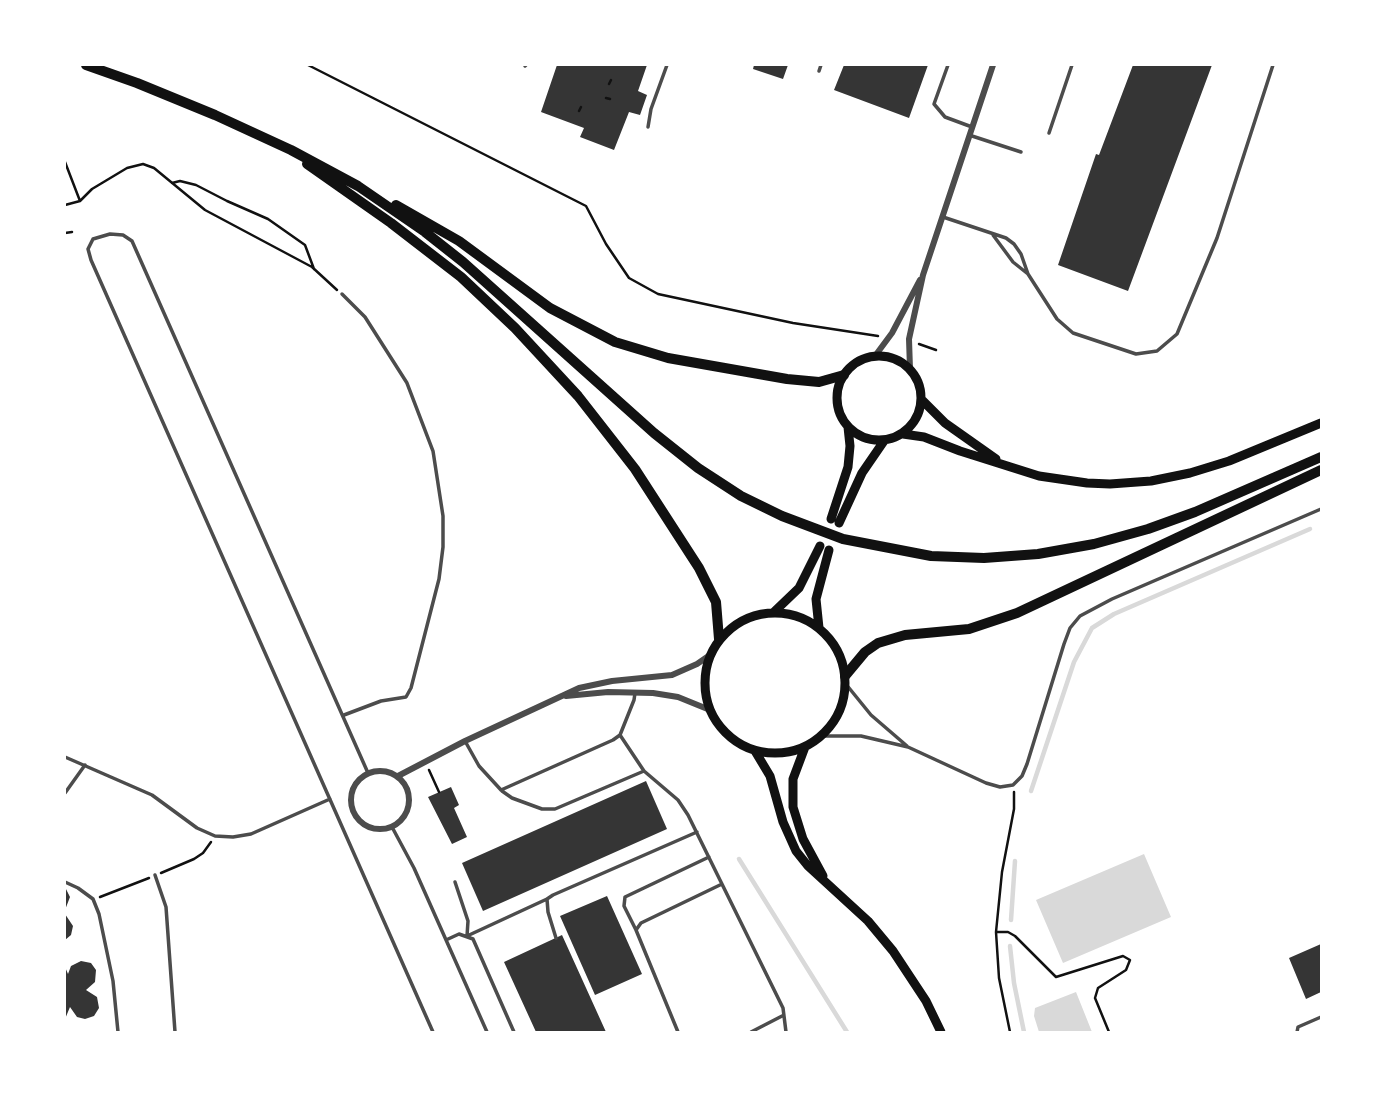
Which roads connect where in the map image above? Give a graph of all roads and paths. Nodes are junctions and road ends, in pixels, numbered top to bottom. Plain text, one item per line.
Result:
1 (86, 65) edge
2 (308, 65) edge
3 (667, 65) edge
4 (821, 65) edge
5 (948, 65) edge
6 (993, 65) edge
7 (1072, 65) edge
8 (1273, 65) edge
9 (819, 71) dead end
10 (582, 107) dead end
11 (579, 111) dead end
12 (648, 127) dead end
13 (972, 127) junction
14 (1049, 133) dead end
15 (969, 135) junction
16 (291, 150) junction
17 (1021, 152) dead end
18 (65, 162) edge
19 (172, 183) junction
20 (358, 186) junction
21 (79, 201) junction
22 (65, 205) edge
23 (942, 217) junction
24 (72, 232) dead end
25 (65, 233) edge
26 (993, 235) junction
27 (315, 271) junction
28 (1028, 274) junction
29 (923, 275) junction
30 (342, 294) joint
31 (891, 333) junction
32 (875, 356) junction
33 (910, 369) junction
34 (844, 375) junction
35 (922, 400) junction
36 (1321, 423) edge
37 (848, 427) junction
38 (903, 433) junction
39 (884, 441) junction
40 (1321, 457) edge
41 (1006, 466) junction
42 (1321, 470) edge
43 (1321, 509) edge
44 (774, 612) junction
45 (819, 628) junction
46 (719, 639) junction
47 (710, 655) junction
48 (845, 680) junction
49 (635, 691) junction
50 (560, 696) junction
51 (710, 710) junction
52 (344, 715) junction
53 (620, 735) junction
54 (821, 736) junction
55 (465, 741) junction
56 (805, 747) junction
57 (908, 747) junction
58 (755, 751) junction
59 (65, 757) edge
60 (426, 762) junction
61 (85, 765) junction
62 (644, 771) junction
63 (369, 773) junction
64 (398, 776) junction
65 (1013, 785) junction
66 (501, 790) junction
67 (439, 792) dead end
68 (65, 793) edge
69 (330, 799) junction
70 (393, 827) junction
71 (697, 832) junction
72 (709, 857) junction
73 (155, 875) dead end
74 (825, 880) junction
75 (65, 882) edge
76 (455, 882) dead end
77 (722, 884) junction
78 (547, 900) junction
79 (636, 930) junction
80 (996, 932) junction
81 (467, 936) junction
82 (555, 938) dead end
83 (446, 940) junction
84 (784, 1015) junction
85 (1321, 1017) edge
86 (118, 1032) edge
87 (175, 1032) edge
88 (433, 1032) edge
89 (487, 1032) edge
90 (514, 1032) edge
91 (678, 1032) edge
92 (751, 1032) edge
93 (786, 1032) edge
94 (942, 1032) edge
95 (1010, 1032) edge
96 (1109, 1032) edge
97 (1297, 1032) edge

1 - 16 main road
2 - 31 path
3 - 12 lane
4 - 9 lane
5 - 13 lane
6 - 13 street
7 - 14 lane
8 - 28 lane
10 - 11 path
13 - 15 street
15 - 17 lane
15 - 23 street
16 - 20 main road
16 - 46 main road
18 - 21 path
19 - 21 path
19 - 27 path
19 - 27 path
20 - 34 main road
20 - 40 main road
21 - 22 path
23 - 26 lane
23 - 29 street
24 - 25 path
26 - 28 lane
26 - 28 lane
27 - 30 path
29 - 31 street
29 - 33 street
30 - 52 lane
31 - 32 street
32 - 33 main road
32 - 34 main road
33 - 35 main road
34 - 37 main road
35 - 38 main road
35 - 41 main road
36 - 41 main road
37 - 39 main road
37 - 39 main road
38 - 39 main road
38 - 41 main road
42 - 48 main road
43 - 65 lane
44 - 45 main road
44 - 45 main road
44 - 46 main road
45 - 48 main road
46 - 47 main road
47 - 50 street
47 - 51 main road
48 - 54 main road
48 - 57 lane
49 - 50 street
49 - 51 street
49 - 53 lane
50 - 55 street
51 - 58 main road
52 - 63 lane
52 - 69 lane
53 - 62 lane
53 - 66 lane
54 - 56 main road
54 - 57 lane
55 - 60 street
55 - 66 lane
56 - 58 main road
56 - 74 main road
57 - 65 lane
58 - 74 main road
59 - 61 lane
60 - 64 street
60 - 67 path
61 - 68 lane
61 - 69 lane
62 - 66 lane
62 - 71 lane
63 - 64 street
63 - 70 street
64 - 70 street
65 - 80 path
69 - 88 lane
70 - 83 lane
71 - 72 lane
71 - 78 lane
72 - 77 lane
72 - 79 lane
73 - 87 lane
74 - 94 main road
75 - 86 lane
76 - 81 lane
77 - 79 lane
77 - 84 lane
78 - 81 lane
78 - 82 lane
79 - 91 lane
80 - 95 path
80 - 96 path
81 - 83 lane
81 - 90 lane
83 - 89 lane
84 - 92 lane
84 - 93 lane
85 - 97 lane

